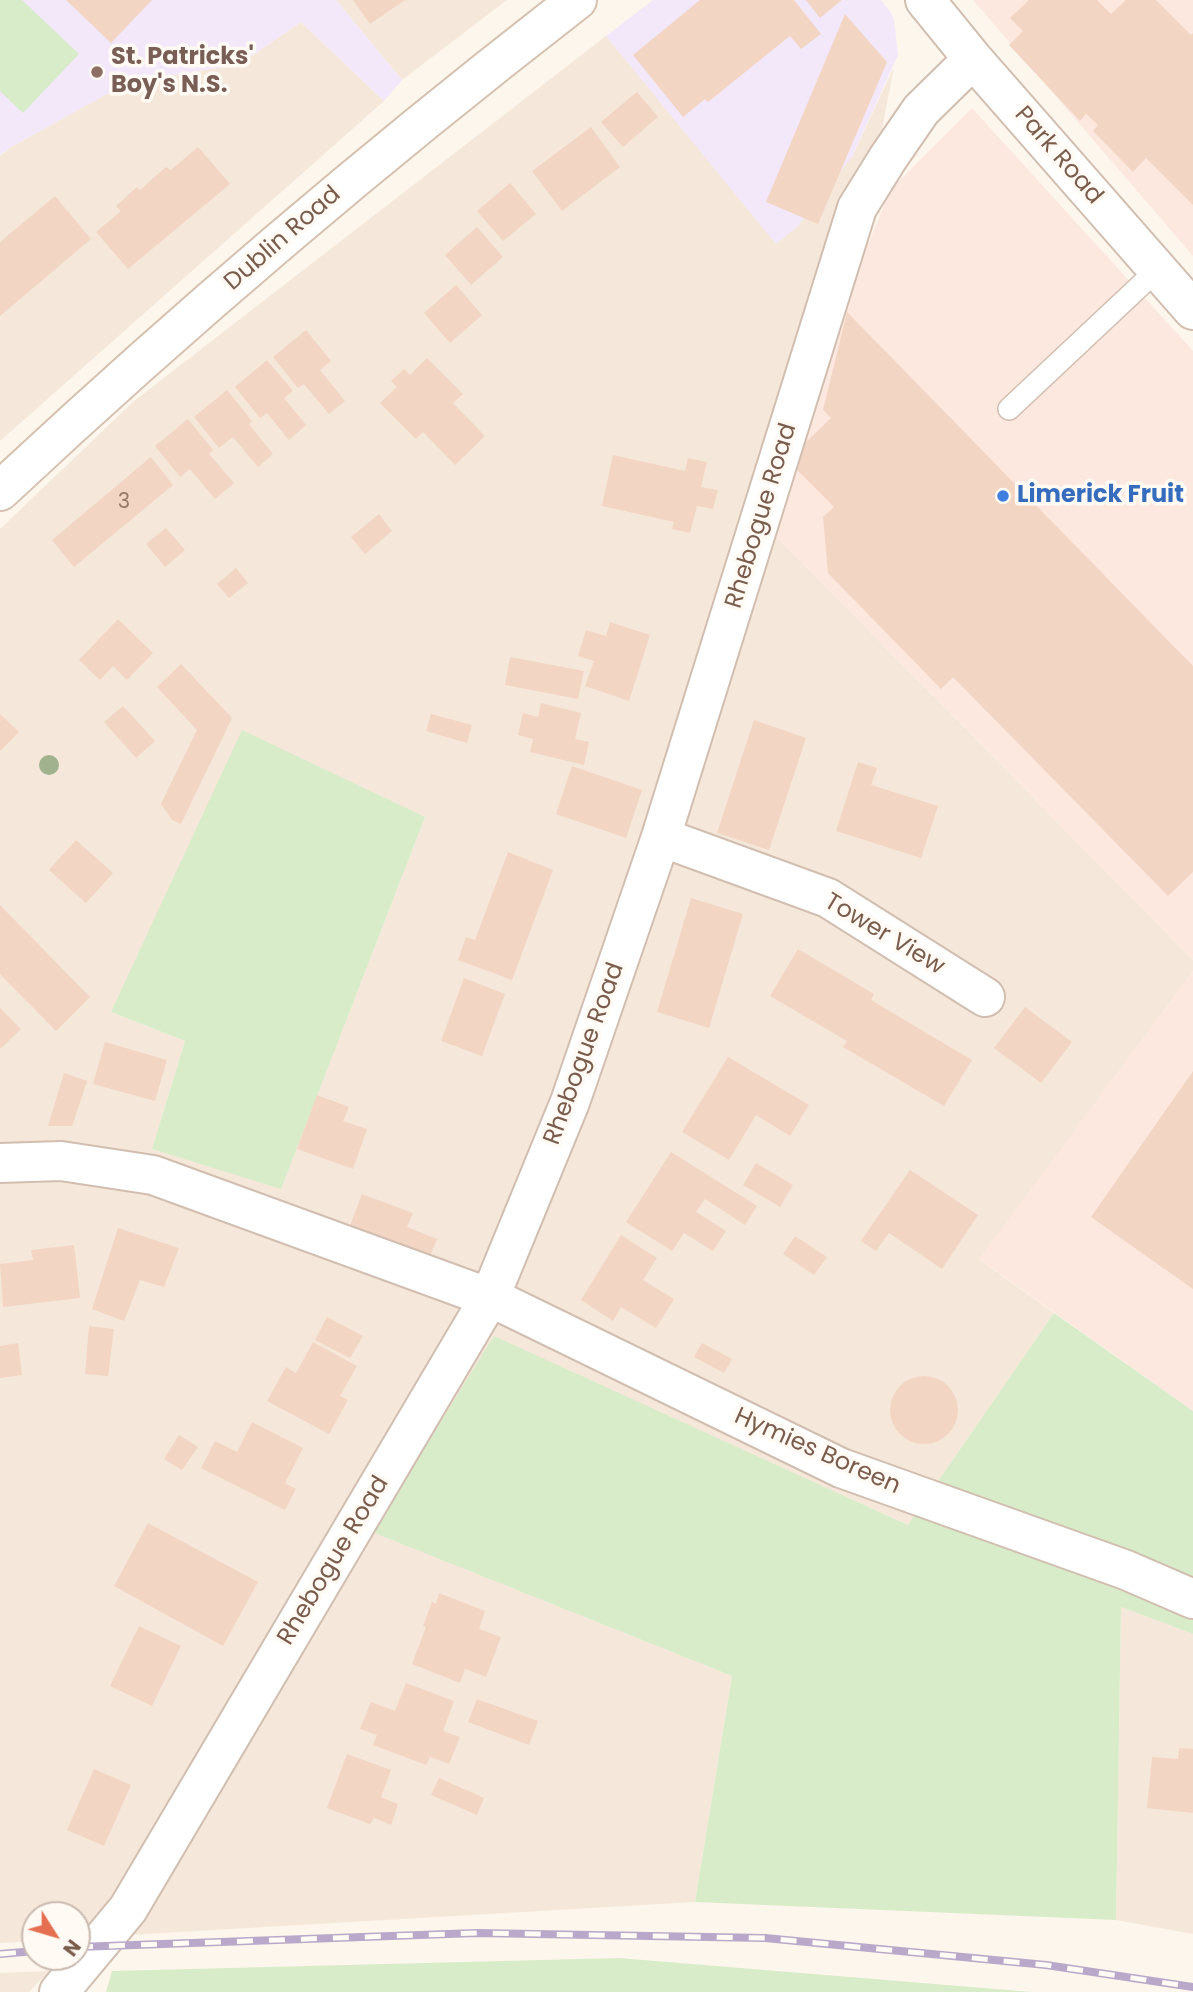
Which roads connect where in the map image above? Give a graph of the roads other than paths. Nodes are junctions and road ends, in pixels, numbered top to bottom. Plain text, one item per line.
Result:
1 (577, 0) edge
2 (925, 0) edge
3 (974, 60) junction
4 (1157, 270) junction
5 (1193, 310) edge
6 (1009, 409) dead end
7 (0, 491) edge
8 (661, 837) junction
9 (985, 997) dead end
10 (0, 1163) edge
11 (489, 1297) junction
12 (1193, 1599) edge
13 (60, 1992) edge

1 - 7 street, Dublin Road
2 - 3 street, Park Road
3 - 4 street, Park Road
3 - 8 street, Rhebogue Road
4 - 5 street, Park Road
4 - 6 lane
8 - 9 street, Tower View
8 - 11 street, Rhebogue Road
10 - 11 street, Hymies Boreen
11 - 12 street, Hymies Boreen
11 - 13 street, Rhebogue Road

